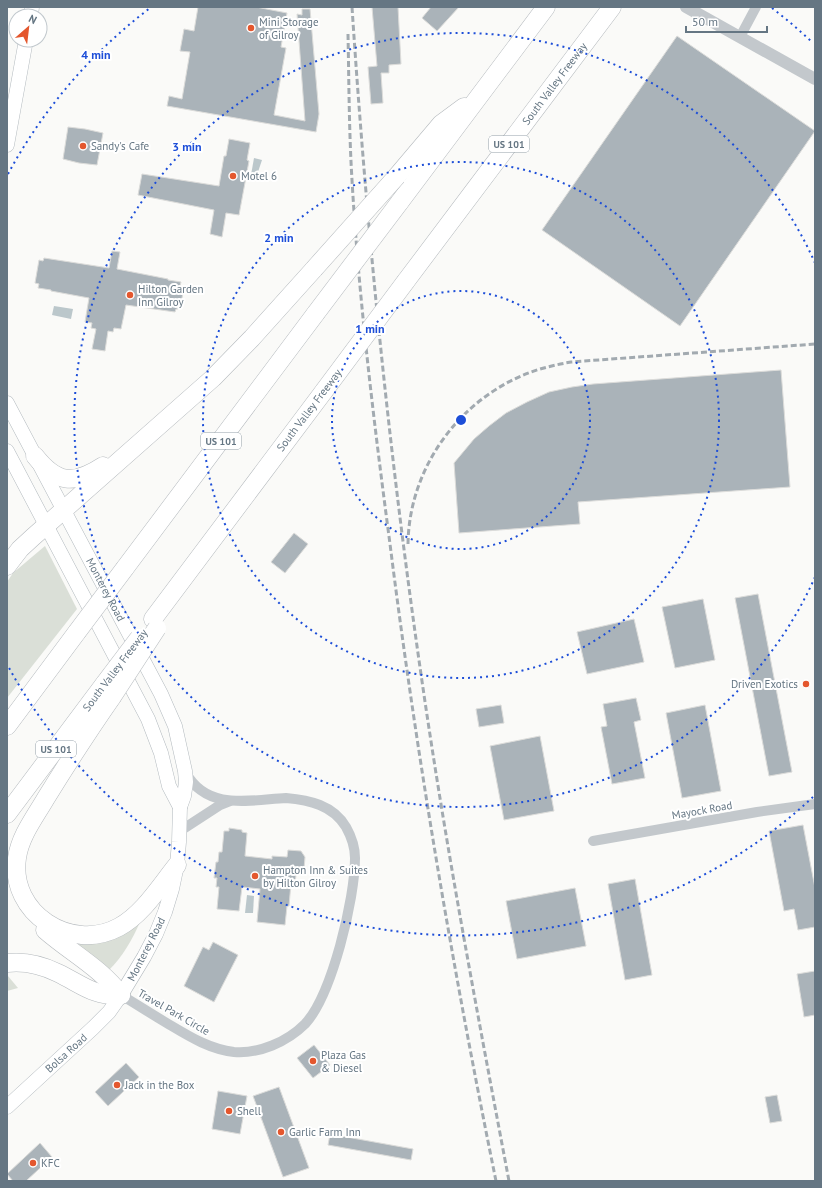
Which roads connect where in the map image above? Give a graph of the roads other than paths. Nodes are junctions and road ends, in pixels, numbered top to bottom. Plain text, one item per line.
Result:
1 (546, 7) edge
2 (612, 7) edge
3 (686, 7) edge
4 (756, 7) edge
5 (740, 37) junction
6 (24, 48) edge
7 (815, 78) edge
8 (479, 96) junction
9 (11, 103) edge
10 (7, 145) edge
11 (213, 378) junction
12 (7, 403) edge
13 (7, 451) edge
14 (35, 456) junction
15 (64, 510) junction
16 (46, 526) junction
17 (7, 566) edge
18 (108, 690) junction
19 (7, 726) edge
20 (186, 771) junction
21 (230, 801) junction
22 (815, 804) edge
23 (180, 807) junction
24 (7, 814) edge
25 (180, 831) junction
26 (593, 841) dead end
27 (177, 865) junction
28 (19, 884) junction
29 (7, 963) edge
30 (121, 996) junction
31 (7, 1107) edge

1 - 8 highway, US 101
2 - 18 highway, South Valley Freeway / US 101, bridge
3 - 5 street
4 - 5 street
5 - 7 street
6 - 9 main road
8 - 11 highway, bridge
8 - 19 highway, US 101, bridge
9 - 10 main road
11 - 14 highway
11 - 15 highway
12 - 14 main road, Monterey Road
13 - 16 main road, Monterey Road
14 - 15 main road, Monterey Road
15 - 16 highway
15 - 20 main road, Monterey Road
16 - 17 highway
16 - 23 main road, Monterey Road
18 - 24 highway, South Valley Freeway / US 101
18 - 28 highway
20 - 21 street, Travel Park Circle
20 - 23 main road, Monterey Road
21 - 25 street, Travel Park Circle
21 - 30 street, Travel Park Circle
22 - 26 street, Mayock Road
23 - 25 main road, Monterey Road
25 - 27 main road, Monterey Road
27 - 28 highway
27 - 30 main road, Monterey Road
28 - 30 highway
29 - 30 highway
30 - 31 main road, Bolsa Road

